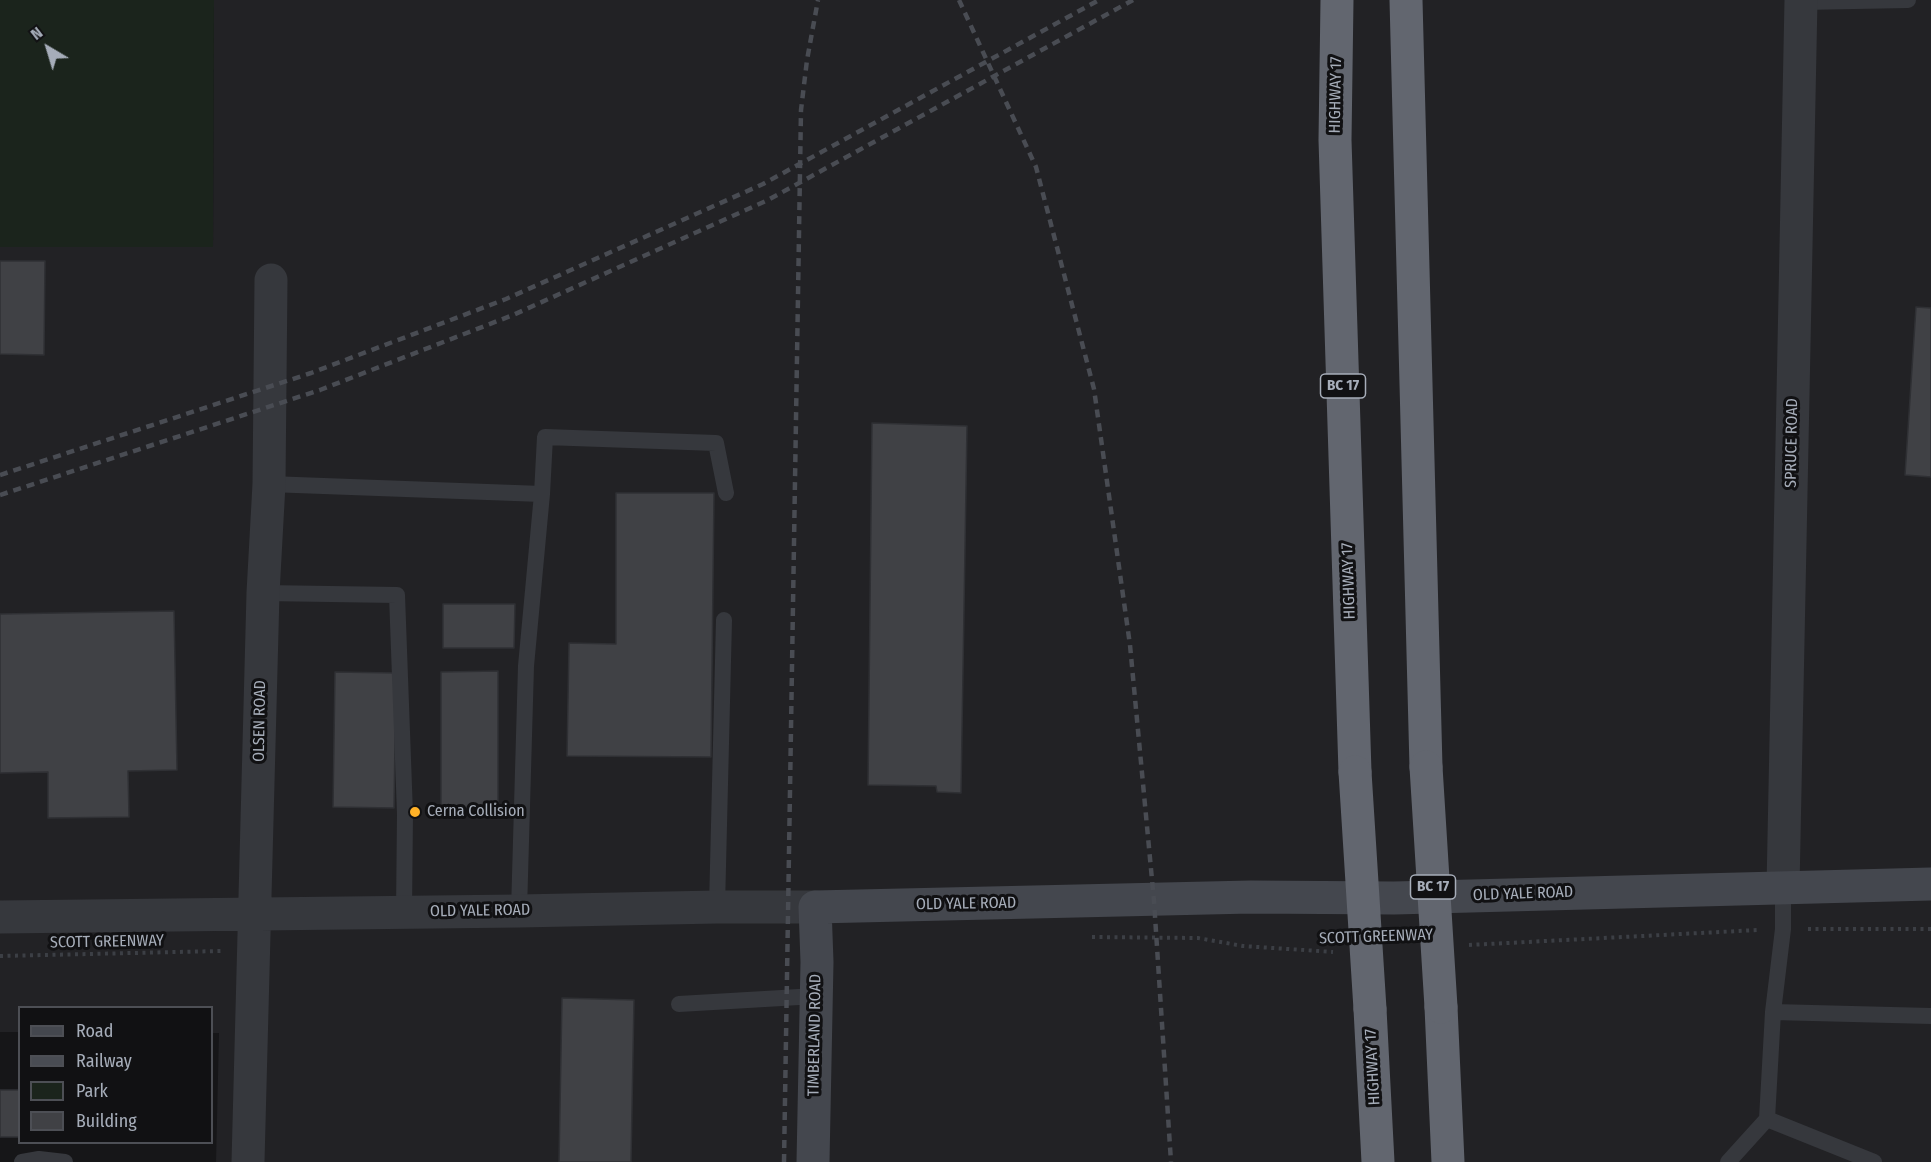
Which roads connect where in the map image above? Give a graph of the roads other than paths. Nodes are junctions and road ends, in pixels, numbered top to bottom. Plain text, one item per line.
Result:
1 (1337, 0) edge
2 (1406, 0) edge
3 (1908, 0) edge
4 (1801, 1) edge
5 (271, 280) dead end
6 (269, 484) junction
7 (726, 493) dead end
8 (542, 494) junction
9 (263, 592) junction
10 (724, 621) dead end
11 (1931, 884) edge
12 (1783, 887) junction
13 (717, 907) junction
14 (815, 907) junction
15 (519, 911) junction
16 (404, 912) junction
17 (255, 914) junction
18 (0, 917) edge
19 (816, 996) junction
20 (679, 1004) dead end
21 (1773, 1012) junction
22 (1931, 1016) edge
23 (1767, 1119) junction
24 (22, 1162) edge
25 (65, 1162) edge
26 (248, 1162) edge
27 (813, 1162) edge
28 (1378, 1162) edge
29 (1448, 1162) edge
30 (1728, 1162) edge
31 (1874, 1162) edge

1 - 28 highway, HIGHWAY 17 / BC 17, bridge
2 - 29 highway, BC 17, bridge
3 - 4 lane
4 - 12 street, SPRUCE ROAD
5 - 6 street, OLSEN ROAD
6 - 8 lane
6 - 9 street, OLSEN ROAD
7 - 8 lane
8 - 15 lane
9 - 16 lane
9 - 17 street, OLSEN ROAD
10 - 13 lane
11 - 12 street, OLD YALE ROAD
12 - 14 street, OLD YALE ROAD
12 - 21 lane
13 - 14 street, OLD YALE ROAD
13 - 15 street, OLD YALE ROAD
14 - 19 street, TIMBERLAND ROAD
15 - 16 street, OLD YALE ROAD
16 - 17 street, OLD YALE ROAD
17 - 18 street, OLD YALE ROAD
17 - 26 street, OLSEN ROAD
19 - 20 lane
19 - 27 street, TIMBERLAND ROAD
21 - 22 lane
21 - 23 lane
23 - 30 lane
23 - 31 lane
24 - 25 lane

